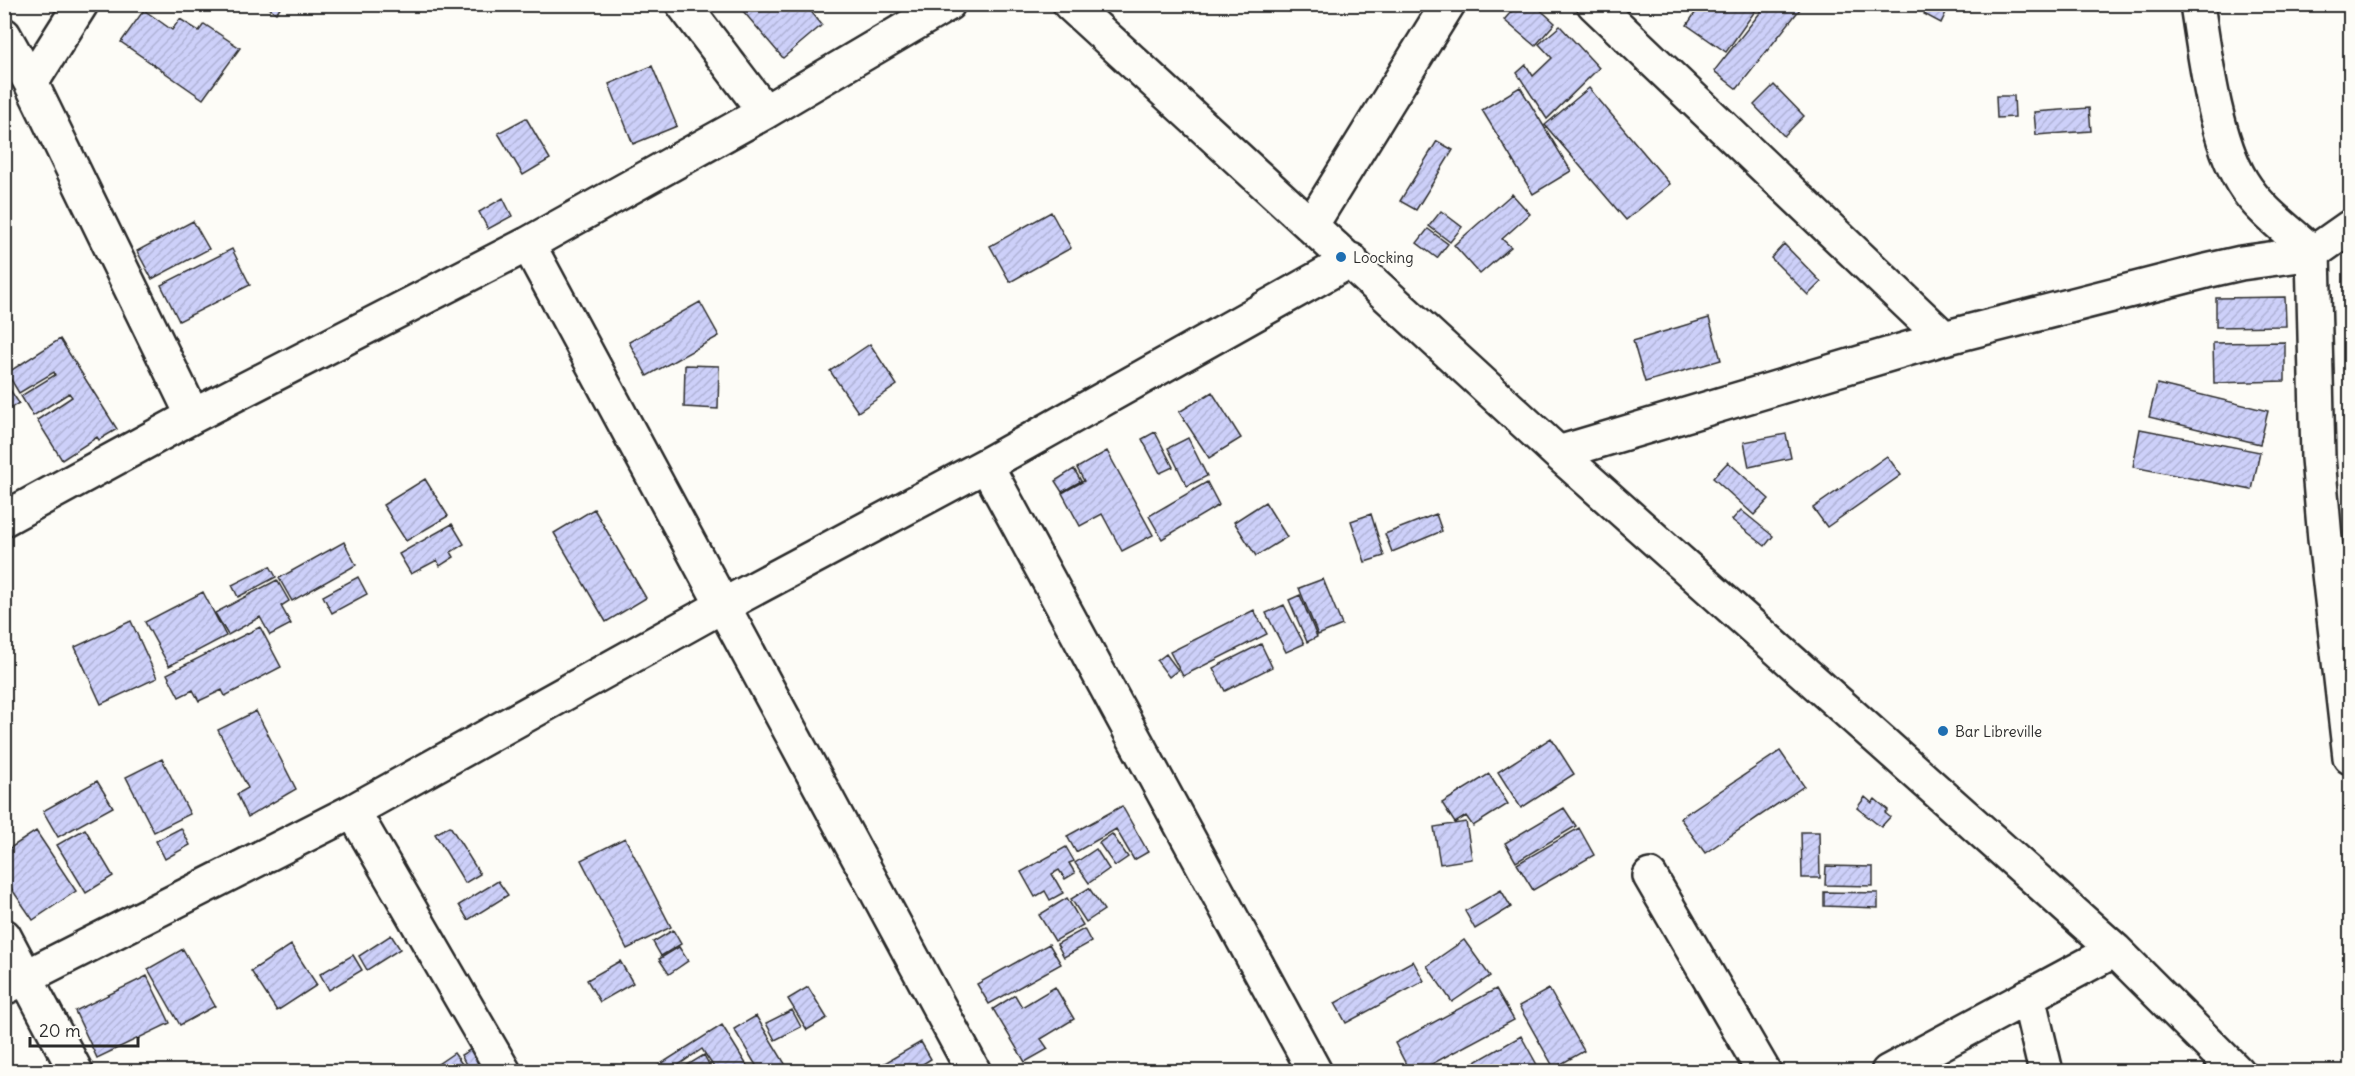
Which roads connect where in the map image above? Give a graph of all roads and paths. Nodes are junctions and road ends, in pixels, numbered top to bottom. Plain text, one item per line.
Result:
1 (81, 4) edge
2 (683, 4) edge
3 (948, 4) edge
4 (1070, 4) edge
5 (1448, 4) edge
6 (1594, 4) edge
7 (2197, 4) edge
8 (4, 35) edge
9 (31, 83) junction
10 (765, 112) junction
11 (1312, 224) junction
12 (2350, 227) edge
13 (528, 244) junction
14 (2313, 253) junction
15 (1351, 260) junction
16 (1944, 338) junction
17 (194, 416) junction
18 (1558, 453) junction
19 (986, 465) junction
20 (4, 519) edge
21 (722, 606) junction
22 (2349, 743) edge
23 (353, 811) junction
24 (1650, 876) dead end
25 (4, 936) edge
26 (2115, 950) junction
27 (16, 982) edge
28 (2028, 996) junction
29 (76, 1071) edge
30 (504, 1071) edge
31 (974, 1071) edge
32 (1315, 1071) edge
33 (1764, 1071) edge
34 (1888, 1071) edge
35 (2046, 1071) edge
36 (2237, 1071) edge

1 - 9 street
2 - 10 street
3 - 10 street
4 - 11 street
5 - 11 street
6 - 16 street
7 - 14 street
8 - 9 street
9 - 17 street
10 - 13 street
11 - 15 street
12 - 14 street
13 - 17 street
13 - 21 street
14 - 16 street
14 - 22 street
15 - 18 street
15 - 19 street
16 - 18 street
17 - 20 street
18 - 26 street
19 - 21 street
19 - 32 street
21 - 23 street
21 - 31 street
23 - 27 street
23 - 30 street
24 - 33 street
25 - 27 street
26 - 28 street
26 - 36 street
27 - 29 street
28 - 34 street
28 - 35 street

